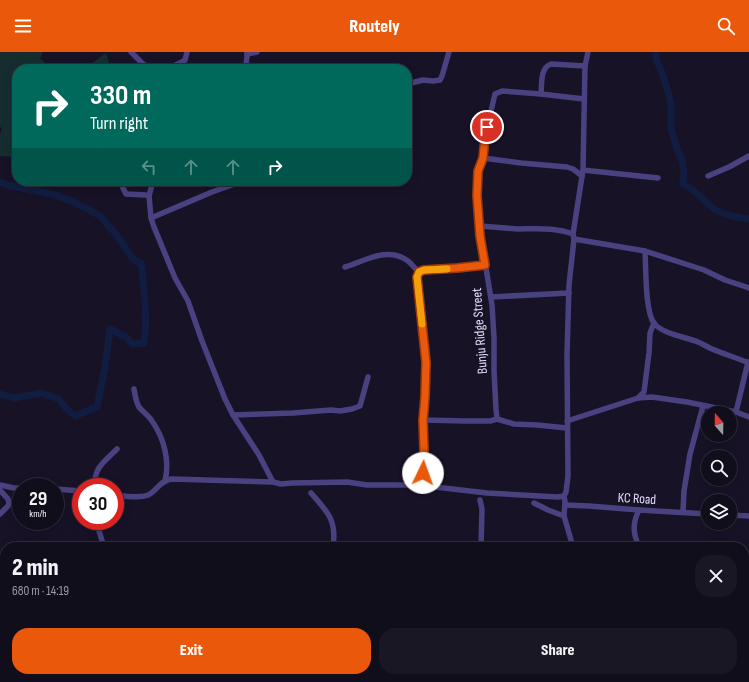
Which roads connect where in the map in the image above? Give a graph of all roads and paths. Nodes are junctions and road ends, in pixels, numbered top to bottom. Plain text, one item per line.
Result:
1 (131, 52) edge
2 (187, 52) edge
3 (257, 52) edge
4 (449, 52) edge
5 (588, 52) edge
6 (247, 53) edge
7 (143, 64) edge
8 (178, 64) edge
9 (245, 64) edge
10 (585, 66) junction
11 (412, 83) edge
12 (541, 94) junction
13 (584, 99) junction
14 (749, 156) edge
15 (483, 158) junction
16 (582, 173) junction
17 (708, 176) dead end
18 (658, 178) dead end
19 (123, 186) edge
20 (152, 186) edge
21 (229, 186) edge
22 (149, 196) junction
23 (151, 218) junction
24 (480, 226) junction
25 (574, 236) junction
26 (646, 251) junction
27 (485, 265) junction
28 (345, 267) dead end
29 (419, 272) junction
30 (749, 288) edge
31 (569, 293) junction
32 (491, 297) junction
33 (654, 323) junction
34 (749, 363) edge
35 (368, 377) dead end
36 (134, 389) dead end
37 (638, 398) junction
38 (703, 406) edge
39 (737, 408) edge
40 (737, 412) edge
41 (701, 413) edge
42 (233, 415) junction
43 (749, 417) edge
44 (498, 419) junction
45 (423, 420) junction
46 (568, 420) junction
47 (567, 428) junction
48 (117, 449) dead end
49 (95, 478) edge
50 (165, 481) junction
51 (274, 482) junction
52 (422, 485) junction
53 (0, 486) edge
54 (12, 488) edge
55 (0, 490) edge
56 (311, 494) dead end
57 (124, 496) edge
58 (564, 496) junction
59 (480, 500) dead end
60 (534, 503) dead end
61 (565, 505) junction
62 (639, 510) junction
63 (683, 512) junction
64 (701, 513) edge
65 (0, 514) edge
66 (737, 515) edge
67 (564, 516) junction
68 (749, 516) edge
69 (99, 530) edge
70 (102, 542) edge
71 (333, 542) edge
72 (481, 542) edge
73 (572, 542) edge
74 (637, 542) edge

1 - 7 street
2 - 8 street
3 - 6 street
4 - 11 street
5 - 10 street
6 - 9 street
10 - 12 street
10 - 13 street
12 - 13 street, Bunju Ridge Street
12 - 15 street, Bunju Ridge Street
13 - 16 street
14 - 17 street
15 - 16 street
15 - 24 street, Bunju Ridge Street
16 - 18 street
16 - 25 street
19 - 22 street
20 - 22 street
21 - 23 street
22 - 23 street
23 - 42 street
24 - 25 street
24 - 27 street, Bunju Ridge Street
25 - 26 street
25 - 31 street
26 - 30 street
26 - 33 street
27 - 29 street
27 - 32 street, Bunju Ridge Street
28 - 29 street
29 - 45 street
31 - 32 street
31 - 46 street
32 - 44 street, Bunju Ridge Street
33 - 34 street
33 - 37 street
34 - 39 street
35 - 42 street
36 - 50 street
37 - 38 street
37 - 46 street
40 - 43 street
41 - 63 street
42 - 51 street
44 - 45 street
44 - 47 street
45 - 52 street
46 - 47 street
47 - 58 street
48 - 49 street
50 - 51 street
50 - 57 street
51 - 52 street
52 - 58 street
53 - 54 street
55 - 65 street
56 - 71 street
58 - 61 street
59 - 72 street
60 - 67 street
61 - 62 street, KC Road
61 - 67 street
62 - 63 street, KC Road
62 - 74 street
63 - 64 street, KC Road
66 - 68 street
67 - 73 street
69 - 70 street

